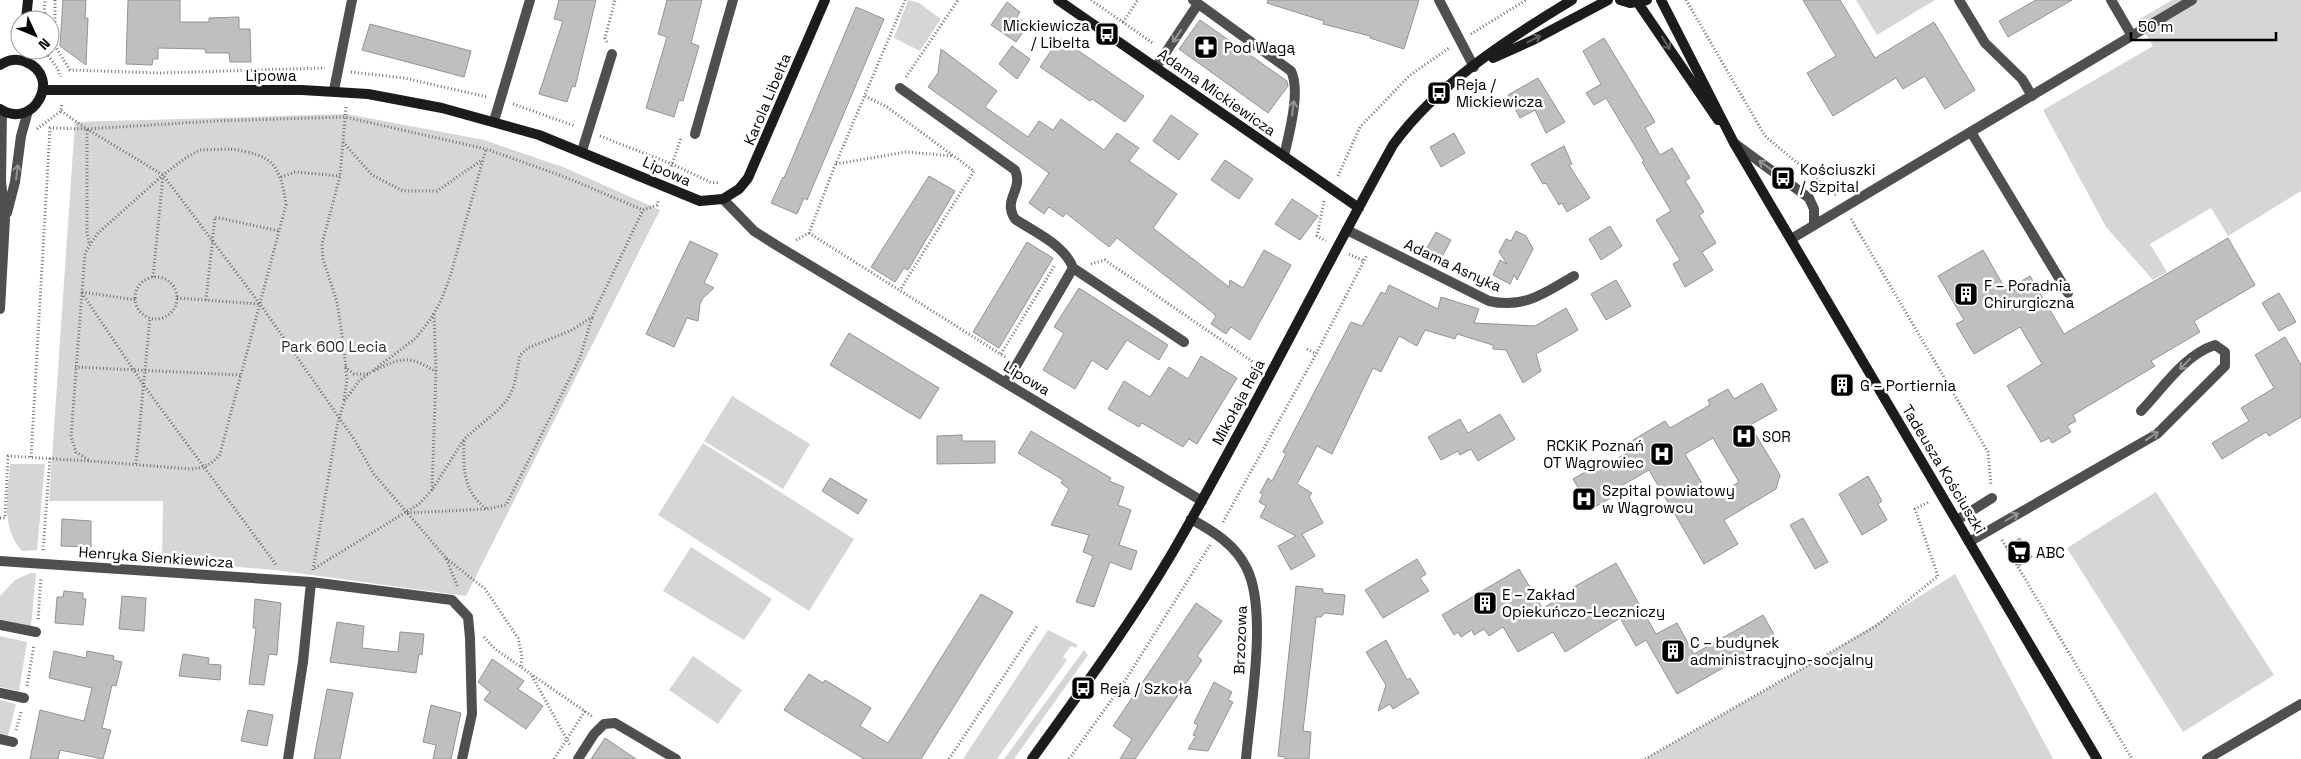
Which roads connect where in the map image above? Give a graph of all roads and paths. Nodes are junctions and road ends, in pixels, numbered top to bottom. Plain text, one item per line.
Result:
1 (352, 0) edge
2 (530, 0) edge
3 (615, 0) edge
4 (733, 0) edge
5 (824, 0) edge
6 (905, 0) edge
7 (958, 0) edge
8 (1058, 0) edge
9 (1091, 0) edge
10 (1138, 0) edge
11 (1439, 0) edge
12 (1572, 0) edge
13 (1608, 0) edge
14 (1620, 0) edge
15 (1661, 0) edge
16 (1686, 0) edge
17 (1959, 0) edge
18 (2111, 0) edge
19 (2192, 0) edge
20 (1196, 2) edge
21 (1643, 2) edge
22 (1123, 22) junction
23 (2132, 36) junction
24 (1155, 44) dead end
25 (612, 54) joint
26 (28, 60) edge
27 (1156, 67) junction
28 (1474, 67) junction
29 (352, 72) dead end
30 (900, 88) junction
31 (43, 90) junction
32 (334, 90) junction
33 (348, 92) junction
34 (865, 96) junction
35 (2032, 96) junction
36 (887, 107) junction
37 (1, 110) edge
38 (62, 111) dead end
39 (28, 112) junction
40 (345, 117) junction
41 (494, 121) junction
42 (87, 129) junction
43 (1971, 132) junction
44 (695, 134) joint
45 (343, 142) junction
46 (1734, 142) junction
47 (486, 148) junction
48 (582, 151) junction
49 (954, 156) junction
50 (1284, 156) junction
51 (483, 160) junction
52 (836, 164) junction
53 (163, 175) junction
54 (340, 176) junction
55 (280, 177) junction
56 (664, 186) junction
57 (723, 199) junction
58 (1844, 207) junction
59 (1359, 208) junction
60 (643, 210) junction
61 (5, 219) junction
62 (1814, 225) junction
63 (1347, 230) junction
64 (280, 231) junction
65 (809, 233) junction
66 (1791, 239) junction
67 (212, 240) junction
68 (1374, 243) junction
69 (89, 244) junction
70 (776, 245) junction
71 (1063, 251) junction
72 (1073, 268) junction
73 (1574, 276) dead end
74 (153, 278) junction
75 (900, 290) junction
76 (81, 292) junction
77 (2068, 293) dead end
78 (177, 298) junction
79 (136, 300) junction
80 (206, 300) junction
81 (260, 304) junction
82 (0, 309) edge
83 (434, 313) junction
84 (592, 317) junction
85 (150, 318) junction
86 (1184, 342) dead end
87 (1307, 349) dead end
88 (1001, 354) junction
89 (1316, 354) junction
90 (1017, 364) junction
91 (75, 366) junction
92 (344, 367) junction
93 (134, 370) junction
94 (146, 371) junction
95 (436, 372) junction
96 (369, 374) junction
97 (1270, 374) junction
98 (241, 375) junction
99 (1006, 383) junction
100 (145, 387) junction
101 (344, 402) junction
102 (2141, 412) dead end
103 (339, 418) junction
104 (464, 439) junction
105 (31, 457) junction
106 (50, 458) junction
107 (90, 461) junction
108 (136, 464) junction
109 (204, 468) junction
110 (432, 490) junction
111 (1941, 495) junction
112 (1992, 498) joint
113 (1202, 501) junction
114 (487, 509) junction
115 (406, 514) junction
116 (0, 518) edge
117 (1191, 519) junction
118 (1957, 520) junction
119 (1996, 526) junction
120 (1216, 534) junction
121 (1970, 542) junction
122 (445, 558) junction
123 (0, 561) edge
124 (42, 564) junction
125 (277, 567) junction
126 (286, 568) dead end
127 (304, 569) dead end
128 (313, 570) junction
129 (288, 581) junction
130 (311, 582) junction
131 (458, 591) dead end
132 (468, 617) junction
133 (0, 625) edge
134 (1037, 626) dead end
135 (36, 632) junction
136 (521, 668) junction
137 (531, 674) junction
138 (0, 693) edge
139 (24, 698) junction
140 (2301, 704) edge
141 (586, 711) junction
142 (604, 724) junction
143 (0, 739) edge
144 (567, 740) junction
145 (13, 742) joint
146 (576, 756) edge
147 (288, 759) edge
148 (462, 759) edge
149 (554, 759) edge
150 (676, 759) edge
151 (948, 759) edge
152 (1032, 759) edge
153 (1069, 759) edge
154 (1246, 759) edge
155 (1644, 759) edge
156 (2098, 759) edge
157 (2132, 759) edge
158 (2207, 759) edge

1 - 32 street
2 - 41 street
3 - 25 path
4 - 44 street
5 - 57 street, Karola Libelta
6 - 34 path
7 - 30 path
8 - 27 street, Adama Mickiewicza
9 - 22 path
10 - 22 path
11 - 28 street
12 - 28 street, Mikołaja Reja
28 -> 13 street, Mikołaja Reja
14 - 21 street
15 - 46 street, Tadeusza Kościuszki
16 - 58 path
17 - 35 street
18 - 23 street
19 - 23 street
20 -> 27 street
50 -> 20 street
21 -> 46 street, Tadeusza Kościuszki
22 - 24 path
23 - 35 street
25 - 48 street
26 - 31 street
27 - 50 street, Adama Mickiewicza
28 - 59 street, Mikołaja Reja
29 - 33 path
30 - 36 path
30 - 71 street
31 - 32 street, Lipowa
31 - 39 street
32 - 33 street, Lipowa
33 - 40 path
33 - 41 street, Lipowa
34 - 36 path
34 - 52 path
35 - 43 street
36 - 49 path
37 - 39 street
37 - 61 street
38 - 42 path
61 -> 39 street
40 - 42 path
40 - 45 path
40 - 47 path
41 - 48 street, Lipowa
42 - 53 path
42 - 69 path
42 - 105 path
43 - 58 street
43 - 77 street
44 - 56 path
45 - 51 path
45 - 54 path
62 -> 46 street
46 - 66 street, Tadeusza Kościuszki
47 - 51 path
47 - 60 path
48 - 56 street, Lipowa
49 - 52 path
49 - 75 path
50 - 59 street, Adama Mickiewicza
51 - 83 path
52 - 65 path
53 - 55 path
53 - 67 path
53 - 69 path
53 - 74 path
54 - 55 path
54 - 92 path
55 - 64 path
56 - 57 street, Lipowa
56 - 60 path
57 - 70 street, Lipowa
58 - 62 street
58 - 112 path
59 - 63 street, Mikołaja Reja
60 - 84 path
61 - 82 street
62 - 66 street
63 - 68 street, Adama Asnyka
63 - 97 street, Mikołaja Reja
64 - 67 path
64 - 81 path
65 - 70 path
65 - 75 path
66 - 111 street, Tadeusza Kościuszki
67 - 80 path
67 - 81 path
68 - 73 street, Adama Asnyka
68 - 89 path
69 - 76 path
70 - 99 street, Lipowa
71 - 72 street
71 - 88 path
72 - 86 street
72 - 90 street
72 - 97 path
74 - 78 path
74 - 79 path
75 - 88 path
76 - 79 path
76 - 91 path
76 - 93 path
78 - 80 path
78 - 85 path
79 - 85 path
80 - 81 path
81 - 98 path
81 - 103 path
83 - 95 path
83 - 96 path
84 - 104 path
84 - 114 path
85 - 94 path
87 - 89 path
88 - 90 path
89 - 120 path
90 - 99 street
91 - 93 path
91 - 107 path
92 - 96 path
92 - 101 path
93 - 94 path
93 - 100 path
94 - 98 path
94 - 100 path
95 - 96 path
95 - 110 path
96 - 101 path
97 - 113 street, Mikołaja Reja
98 - 109 path
99 - 113 street, Lipowa
100 - 108 path
100 - 109 path
101 - 103 path
119 -> 102 street
103 - 115 path
103 - 128 path
104 - 110 path
104 - 114 path
105 - 106 path
105 - 116 path
106 - 107 path
106 - 124 path
107 - 108 path
108 - 109 path
109 - 125 path
110 - 115 path
111 - 118 street, Tadeusza Kościuszki
111 - 155 path
112 - 118 street
113 - 117 street, Mikołaja Reja
114 - 115 path
115 - 122 path
115 - 128 path
117 - 120 street, Brzozowa
117 - 152 street, Mikołaja Reja
118 - 121 street, Tadeusza Kościuszki
119 - 121 street
119 - 157 path
120 - 153 path
120 - 154 street, Brzozowa
121 - 156 street, Tadeusza Kościuszki
122 - 131 path
122 - 136 path
123 - 124 street, Henryka Sienkiewicza
124 - 129 street, Henryka Sienkiewicza
124 - 135 path
125 - 126 path
125 - 129 path
127 - 128 path
128 - 130 path
129 - 130 street, Henryka Sienkiewicza
130 - 132 street, Henryka Sienkiewicza
130 - 147 street
132 - 136 path
132 - 148 street
133 - 135 street
134 - 151 path
135 - 139 path
136 - 137 path
137 - 141 path
137 - 144 path
138 - 139 street
139 - 145 path
140 - 158 street
141 - 142 path
141 - 144 path
142 - 146 street
142 - 150 street
143 - 145 street
144 - 146 path
144 - 149 path

